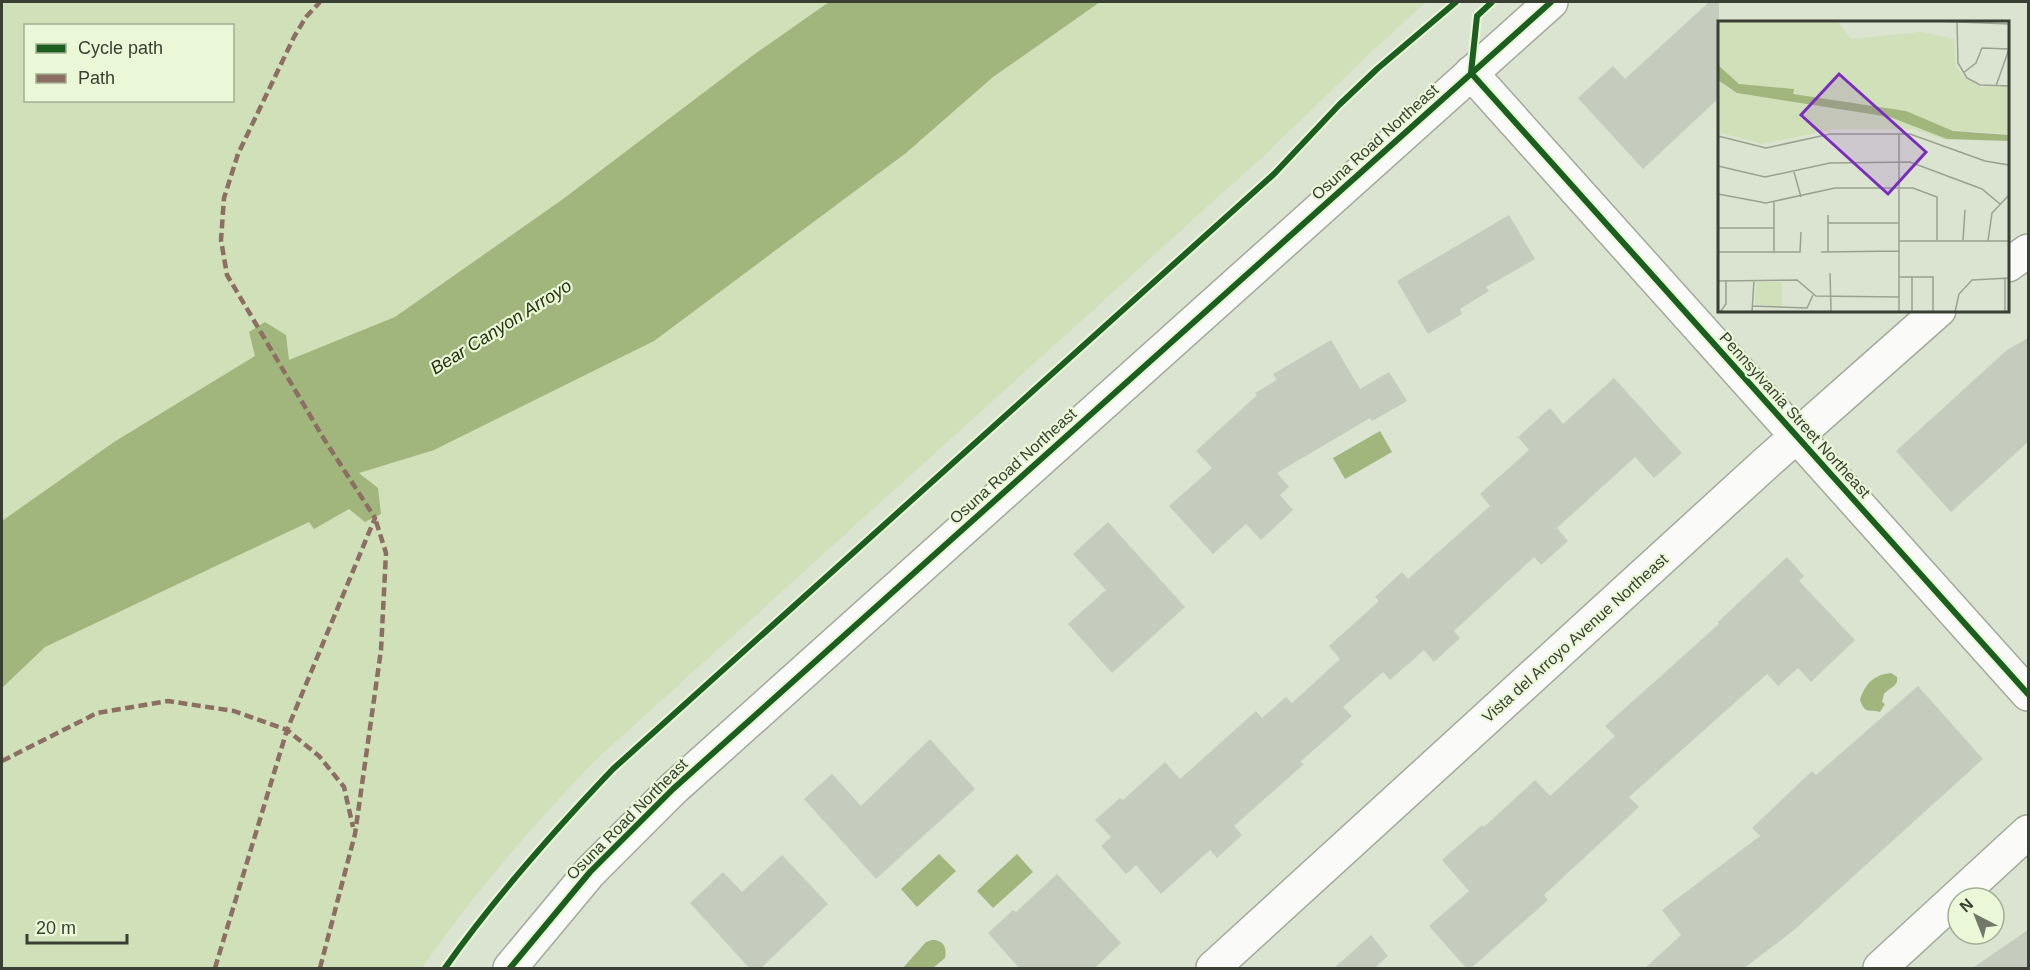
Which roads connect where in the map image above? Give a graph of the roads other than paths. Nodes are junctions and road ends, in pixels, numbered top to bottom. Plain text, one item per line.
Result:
1 (1551, 2) edge
2 (1471, 74) junction
3 (2028, 251) edge
4 (2009, 264) edge
5 (1937, 312) edge
6 (1796, 437) junction
7 (2028, 693) edge
8 (2028, 832) edge
9 (510, 969) edge
10 (1213, 969) edge
11 (1880, 969) edge

1 - 2 street, Osuna Road Northeast
2 - 6 street, Pennsylvania Street Northeast
2 - 9 street, Osuna Road Northeast
3 - 4 street
5 - 6 street, Vista del Arroyo Avenue Northeast
6 - 7 street, Pennsylvania Street Northeast
6 - 10 street, Vista del Arroyo Avenue Northeast
8 - 11 street

